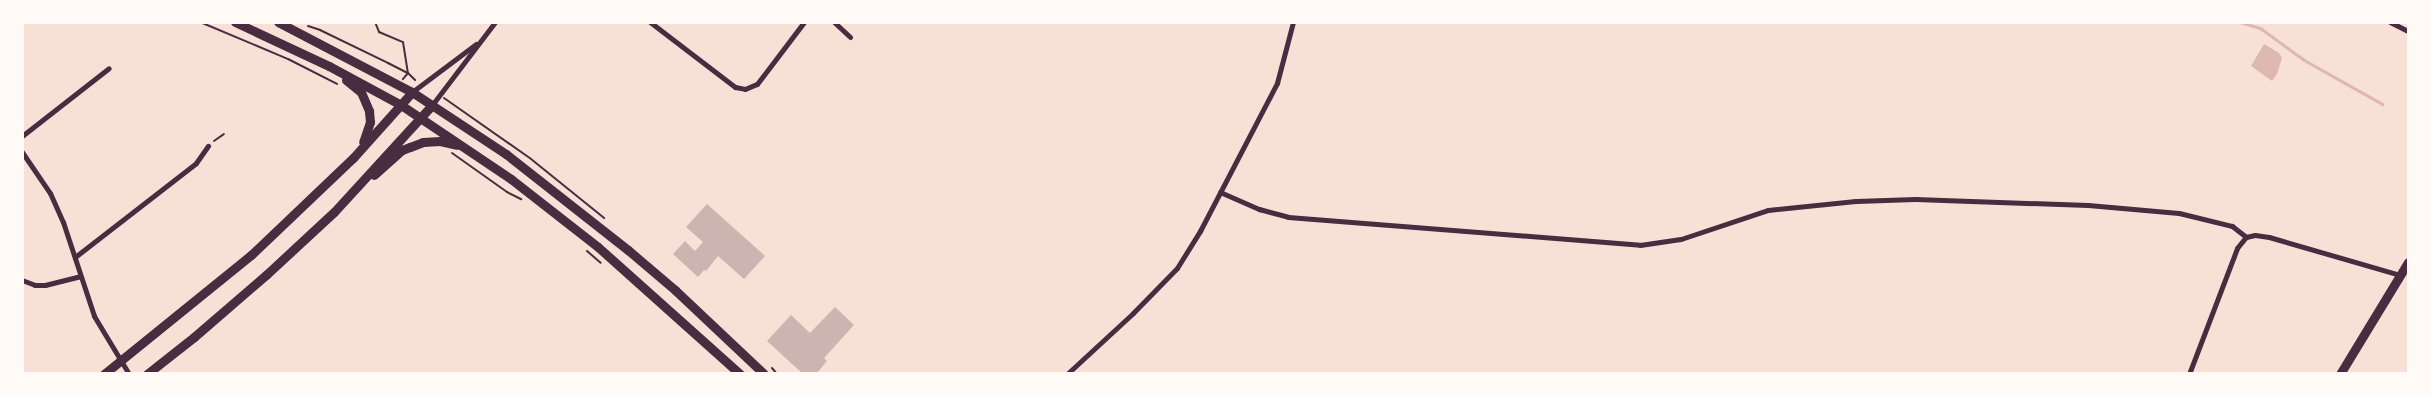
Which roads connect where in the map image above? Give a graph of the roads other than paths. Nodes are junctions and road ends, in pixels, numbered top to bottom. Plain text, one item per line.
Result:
1 (235, 22) edge
2 (278, 22) edge
3 (495, 22) edge
4 (650, 22) edge
5 (804, 22) edge
6 (834, 22) edge
7 (1293, 22) edge
8 (2390, 22) edge
9 (2408, 31) edge
10 (850, 36) dead end
11 (482, 39) junction
12 (329, 66) junction
13 (109, 68) dead end
14 (412, 92) junction
15 (432, 104) junction
16 (401, 105) junction
17 (420, 118) junction
18 (22, 136) edge
19 (208, 146) road end
20 (462, 146) junction
21 (22, 152) edge
22 (353, 158) junction
23 (1220, 192) junction
24 (343, 201) junction
25 (2246, 238) junction
26 (75, 257) junction
27 (2408, 262) edge
28 (2400, 275) junction
29 (80, 276) junction
30 (22, 280) edge
31 (120, 361) junction
32 (104, 374) edge
33 (129, 374) edge
34 (147, 374) edge
35 (740, 374) edge
36 (764, 374) edge
37 (1067, 374) edge
38 (2189, 374) edge
39 (2340, 374) edge

1 - 12 main road
2 - 14 main road
3 - 11 street
4 - 5 street
6 - 10 street
7 - 23 street
8 - 9 street
11 - 14 street
11 - 15 street
12 - 16 main road
12 - 22 main road
13 - 18 street
14 - 15 main road
14 - 16 main road
15 - 17 main road
15 - 36 main road
16 - 17 main road
16 - 22 main road
17 - 20 main road
17 - 24 main road
19 - 26 street
20 - 24 main road
20 - 35 main road
21 - 26 street
22 - 31 main road
23 - 25 street
23 - 37 street
24 - 34 main road
25 - 28 street
25 - 38 street
26 - 29 street
27 - 28 main road
28 - 39 main road
29 - 30 street
29 - 31 street
31 - 32 main road
31 - 33 street

